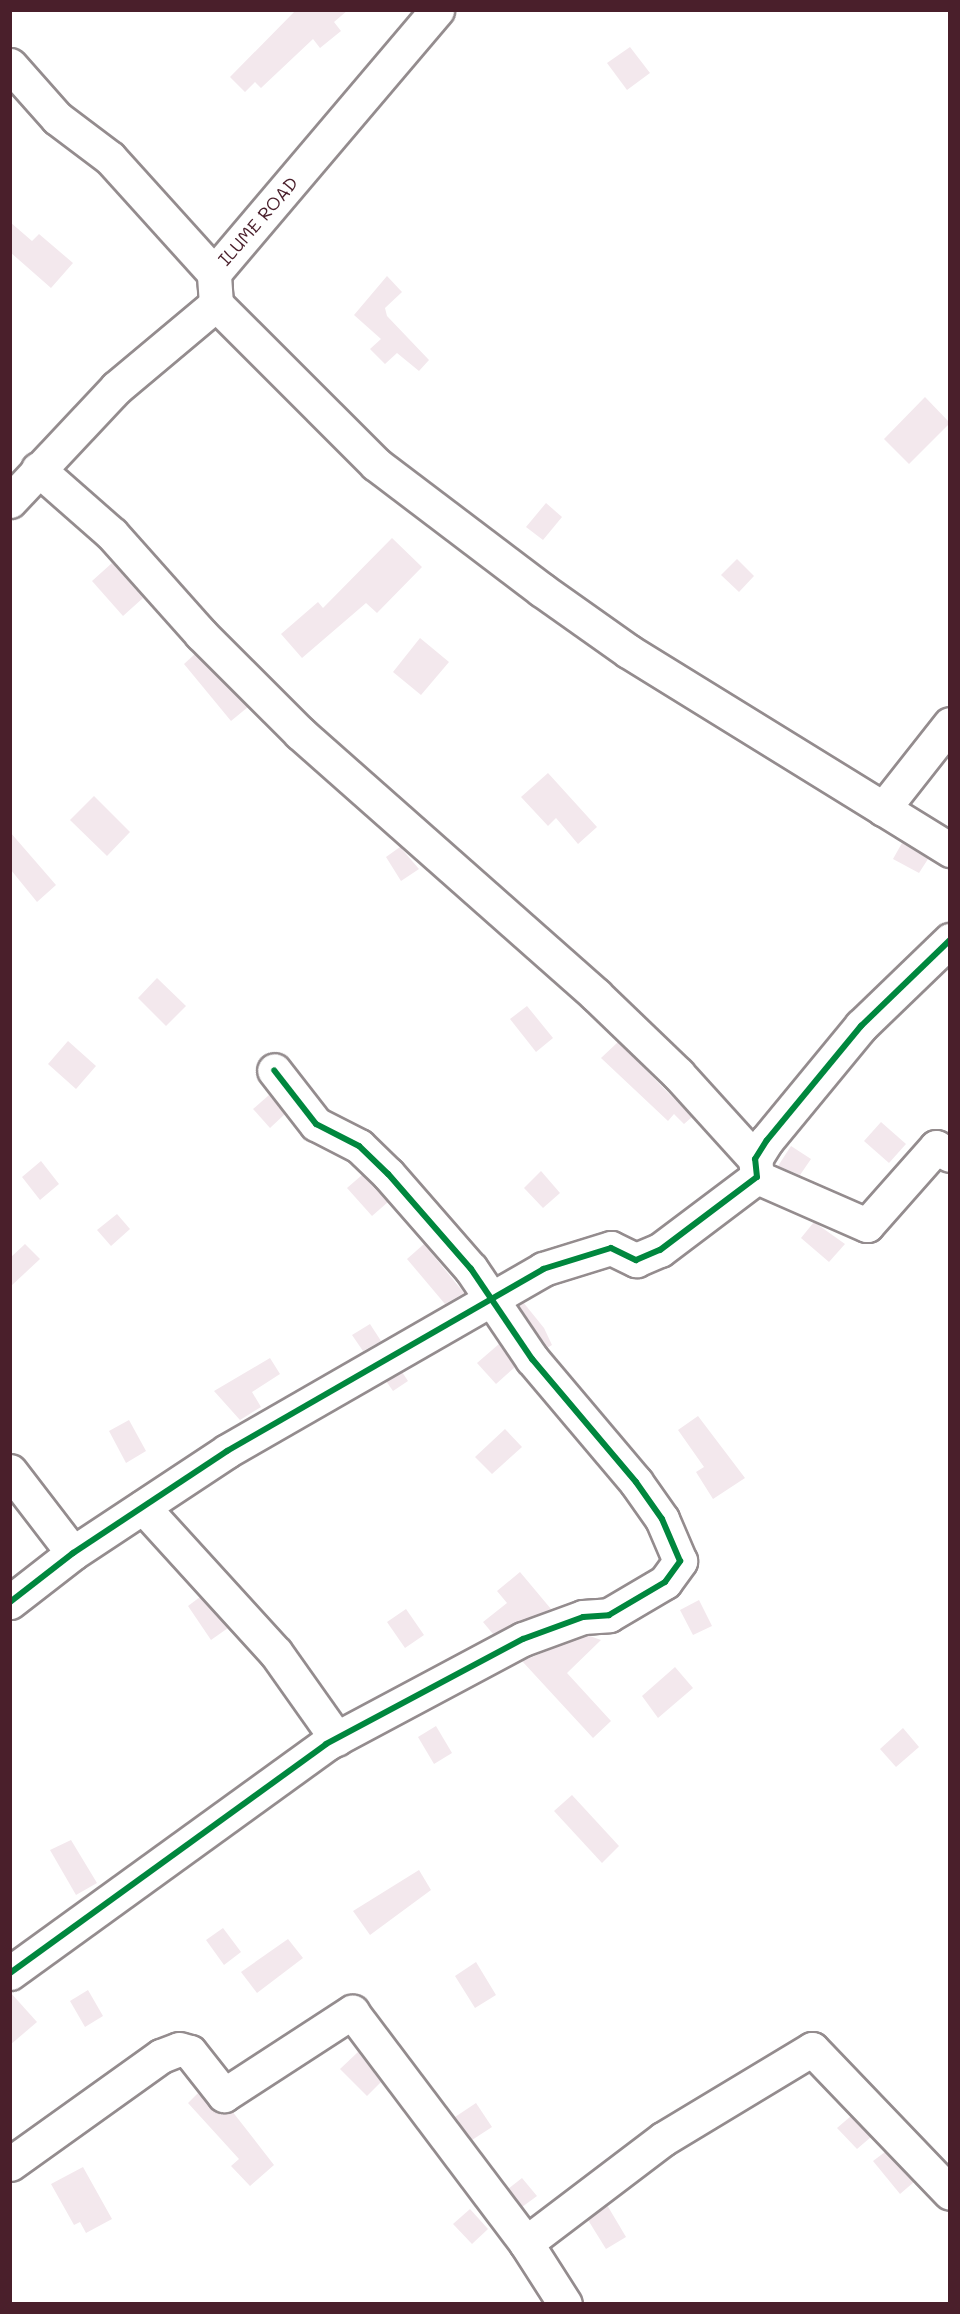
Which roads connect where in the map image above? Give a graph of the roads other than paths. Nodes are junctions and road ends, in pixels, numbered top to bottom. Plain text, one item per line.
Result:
1 (437, 10) edge
2 (10, 65) edge
3 (215, 288) junction
4 (38, 469) junction
5 (10, 501) edge
6 (950, 724) edge
7 (883, 809) junction
8 (950, 850) edge
9 (950, 940) edge
10 (274, 1070) dead end
11 (950, 1155) edge
12 (756, 1168) junction
13 (489, 1302) junction
14 (10, 1471) edge
15 (142, 1507) junction
16 (73, 1553) junction
17 (10, 1602) edge
18 (337, 1739) junction
19 (10, 1973) edge
20 (10, 2164) edge
21 (950, 2193) edge
22 (526, 2243) junction
23 (565, 2304) edge

1 - 3 street, ILUME ROAD
2 - 3 street
3 - 4 street, ILUME ROAD
3 - 7 street
4 - 5 street, ILUME ROAD
4 - 12 street
6 - 7 street
7 - 8 street
9 - 12 street
10 - 13 street
11 - 12 street
12 - 13 street
13 - 15 street
13 - 18 street
14 - 16 street
15 - 16 street
15 - 18 street
16 - 17 street
18 - 19 street
20 - 22 street
21 - 22 street
22 - 23 street

